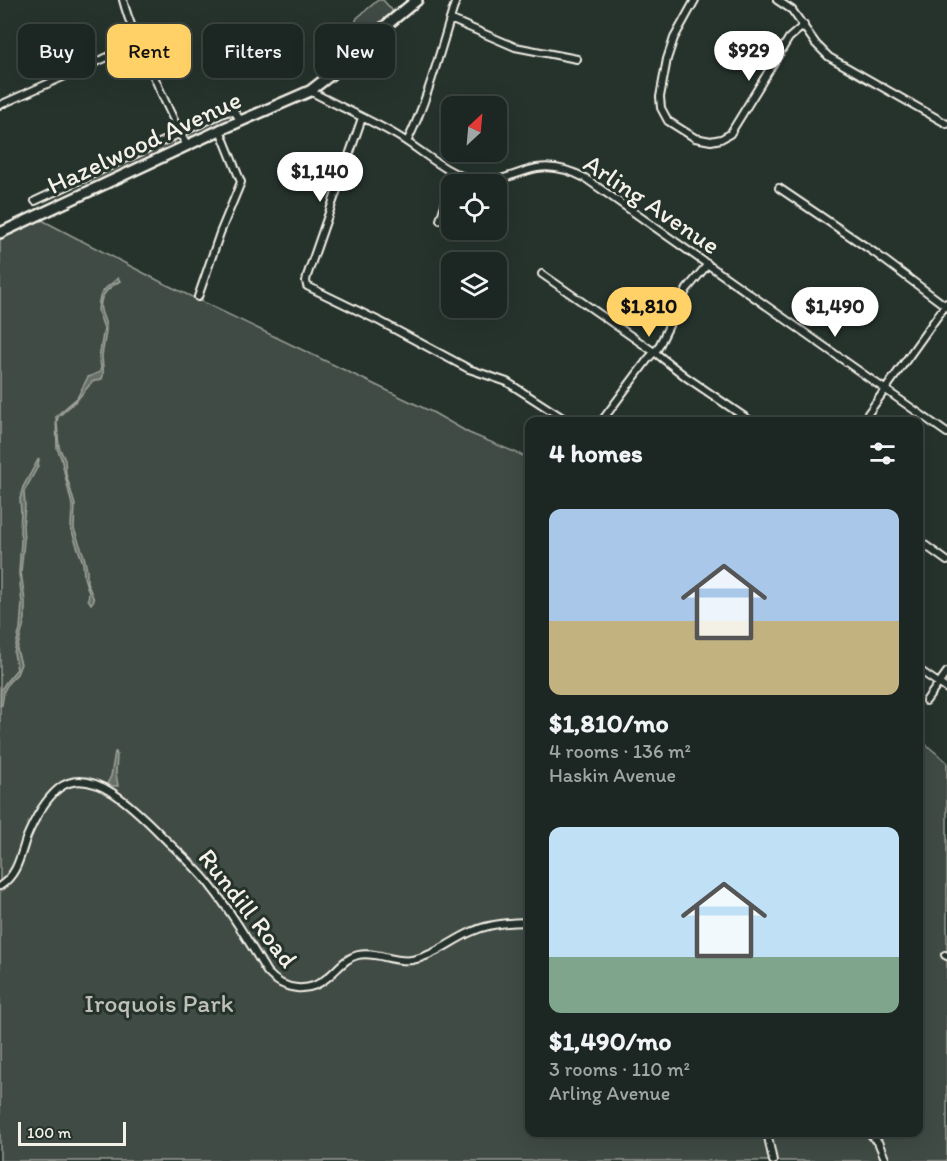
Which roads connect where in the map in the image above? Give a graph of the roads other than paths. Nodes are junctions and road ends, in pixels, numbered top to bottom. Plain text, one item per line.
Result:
1 (123, 0) edge
2 (417, 0) edge
3 (456, 0) edge
4 (695, 0) edge
5 (777, 0) edge
6 (450, 19) junction
7 (131, 24) edge
8 (804, 25) junction
9 (107, 57) edge
10 (577, 59) dead end
11 (155, 78) edge
12 (310, 91) junction
13 (0, 105) edge
14 (362, 118) junction
15 (241, 121) junction
16 (947, 124) edge
17 (220, 130) junction
18 (180, 133) junction
19 (406, 142) junction
20 (187, 146) junction
21 (455, 174) edge
22 (507, 177) edge
23 (81, 179) junction
24 (779, 188) dead end
25 (87, 192) junction
26 (35, 201) dead end
27 (441, 217) edge
28 (440, 220) dead end
29 (0, 233) edge
30 (708, 264) junction
31 (542, 274) dead end
32 (198, 297) dead end
33 (946, 306) edge
34 (654, 352) junction
35 (885, 388) junction
36 (560, 417) edge
37 (605, 417) edge
38 (745, 417) edge
39 (865, 417) edge
40 (947, 433) edge
41 (923, 544) edge
42 (947, 561) edge
43 (923, 672) edge
44 (947, 672) edge
45 (939, 683) junction
46 (947, 689) edge
47 (926, 701) dead end
48 (0, 886) edge
49 (525, 922) edge
50 (768, 1137) edge
51 (873, 1137) edge
52 (772, 1161) edge
53 (886, 1161) edge

1 - 7 street
2 - 12 street, Hazelwood Avenue
3 - 6 street
4 - 8 street
5 - 8 street
6 - 10 street
6 - 19 street
8 - 16 street
9 - 13 street
11 - 18 street
12 - 14 street, Arling Avenue
12 - 15 street, Hazelwood Avenue
14 - 19 street, Arling Avenue
14 - 36 street
15 - 17 street, Hazelwood Avenue
15 - 18 street
17 - 20 street, Hazelwood Avenue
17 - 32 street
18 - 20 street
18 - 23 street
19 - 21 street, Arling Avenue
20 - 25 street, Hazelwood Avenue
22 - 30 street, Arling Avenue
23 - 25 street
23 - 26 street
24 - 33 street
25 - 29 street, Hazelwood Avenue
27 - 28 street
30 - 34 street
30 - 35 street, Arling Avenue
31 - 34 street
33 - 35 street
34 - 37 street
34 - 38 street
35 - 39 street
35 - 40 street, Arling Avenue
41 - 42 street
43 - 45 street
44 - 45 street
45 - 46 street
45 - 47 street
48 - 49 street, Rundill Road
50 - 52 street
51 - 53 street

